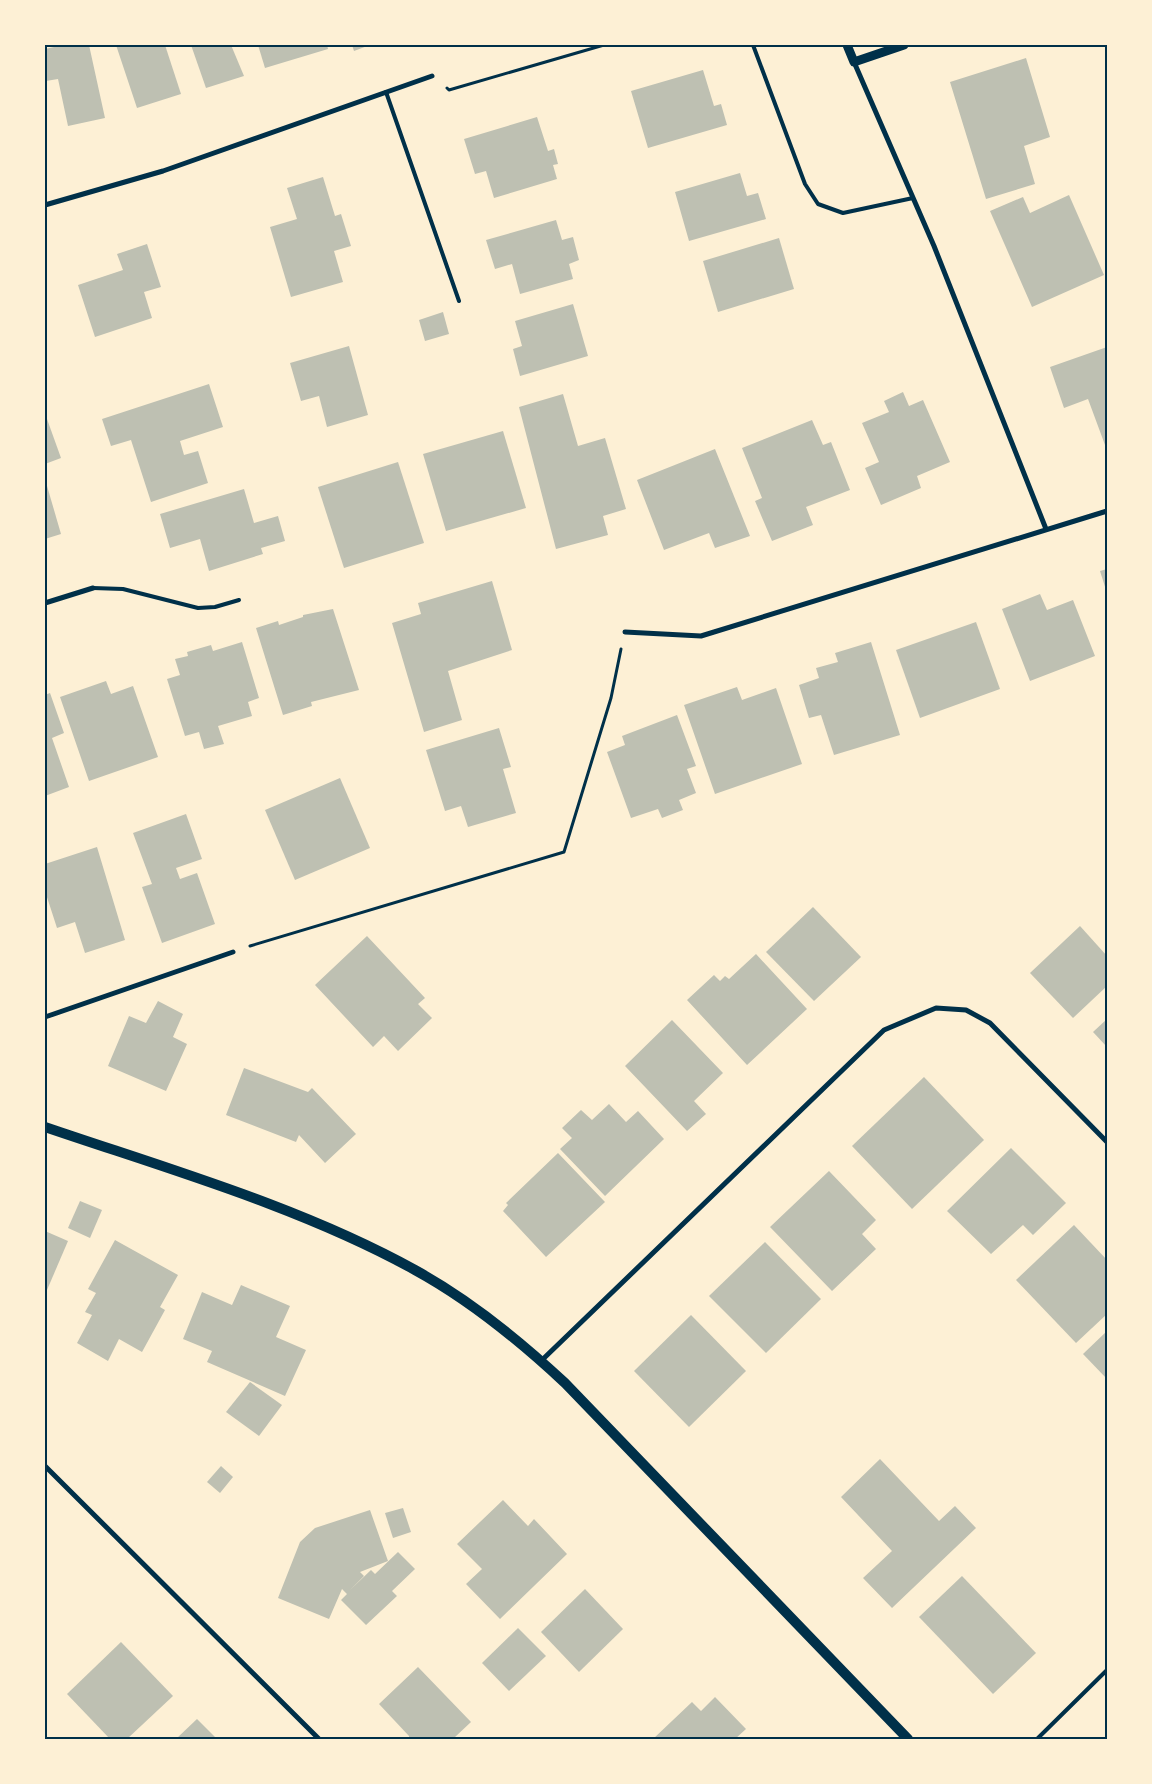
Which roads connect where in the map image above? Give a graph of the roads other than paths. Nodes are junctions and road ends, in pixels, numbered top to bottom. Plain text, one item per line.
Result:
1 (753, 45) edge
2 (847, 45) edge
3 (904, 45) edge
4 (854, 62) junction
5 (432, 76) road end
6 (386, 92) junction
7 (914, 198) junction
8 (45, 205) edge
9 (459, 301) dead end
10 (1107, 511) edge
11 (1046, 528) junction
12 (93, 588) joint
13 (239, 600) dead end
14 (45, 603) edge
15 (625, 632) dead end
16 (233, 952) road end
17 (45, 1017) edge
18 (45, 1127) edge
19 (1107, 1142) edge
20 (541, 1361) junction
21 (45, 1466) edge
22 (1107, 1670) edge
23 (320, 1739) edge
24 (908, 1739) edge
25 (1038, 1739) edge

1 - 7 lane
2 - 4 street
3 - 4 street
4 - 7 street
5 - 6 street
6 - 8 street
6 - 9 lane
7 - 11 street
10 - 11 street
11 - 15 street
12 - 13 lane
12 - 14 street
16 - 17 street
18 - 20 main road
19 - 20 street
20 - 24 main road
21 - 23 street
22 - 25 lane

